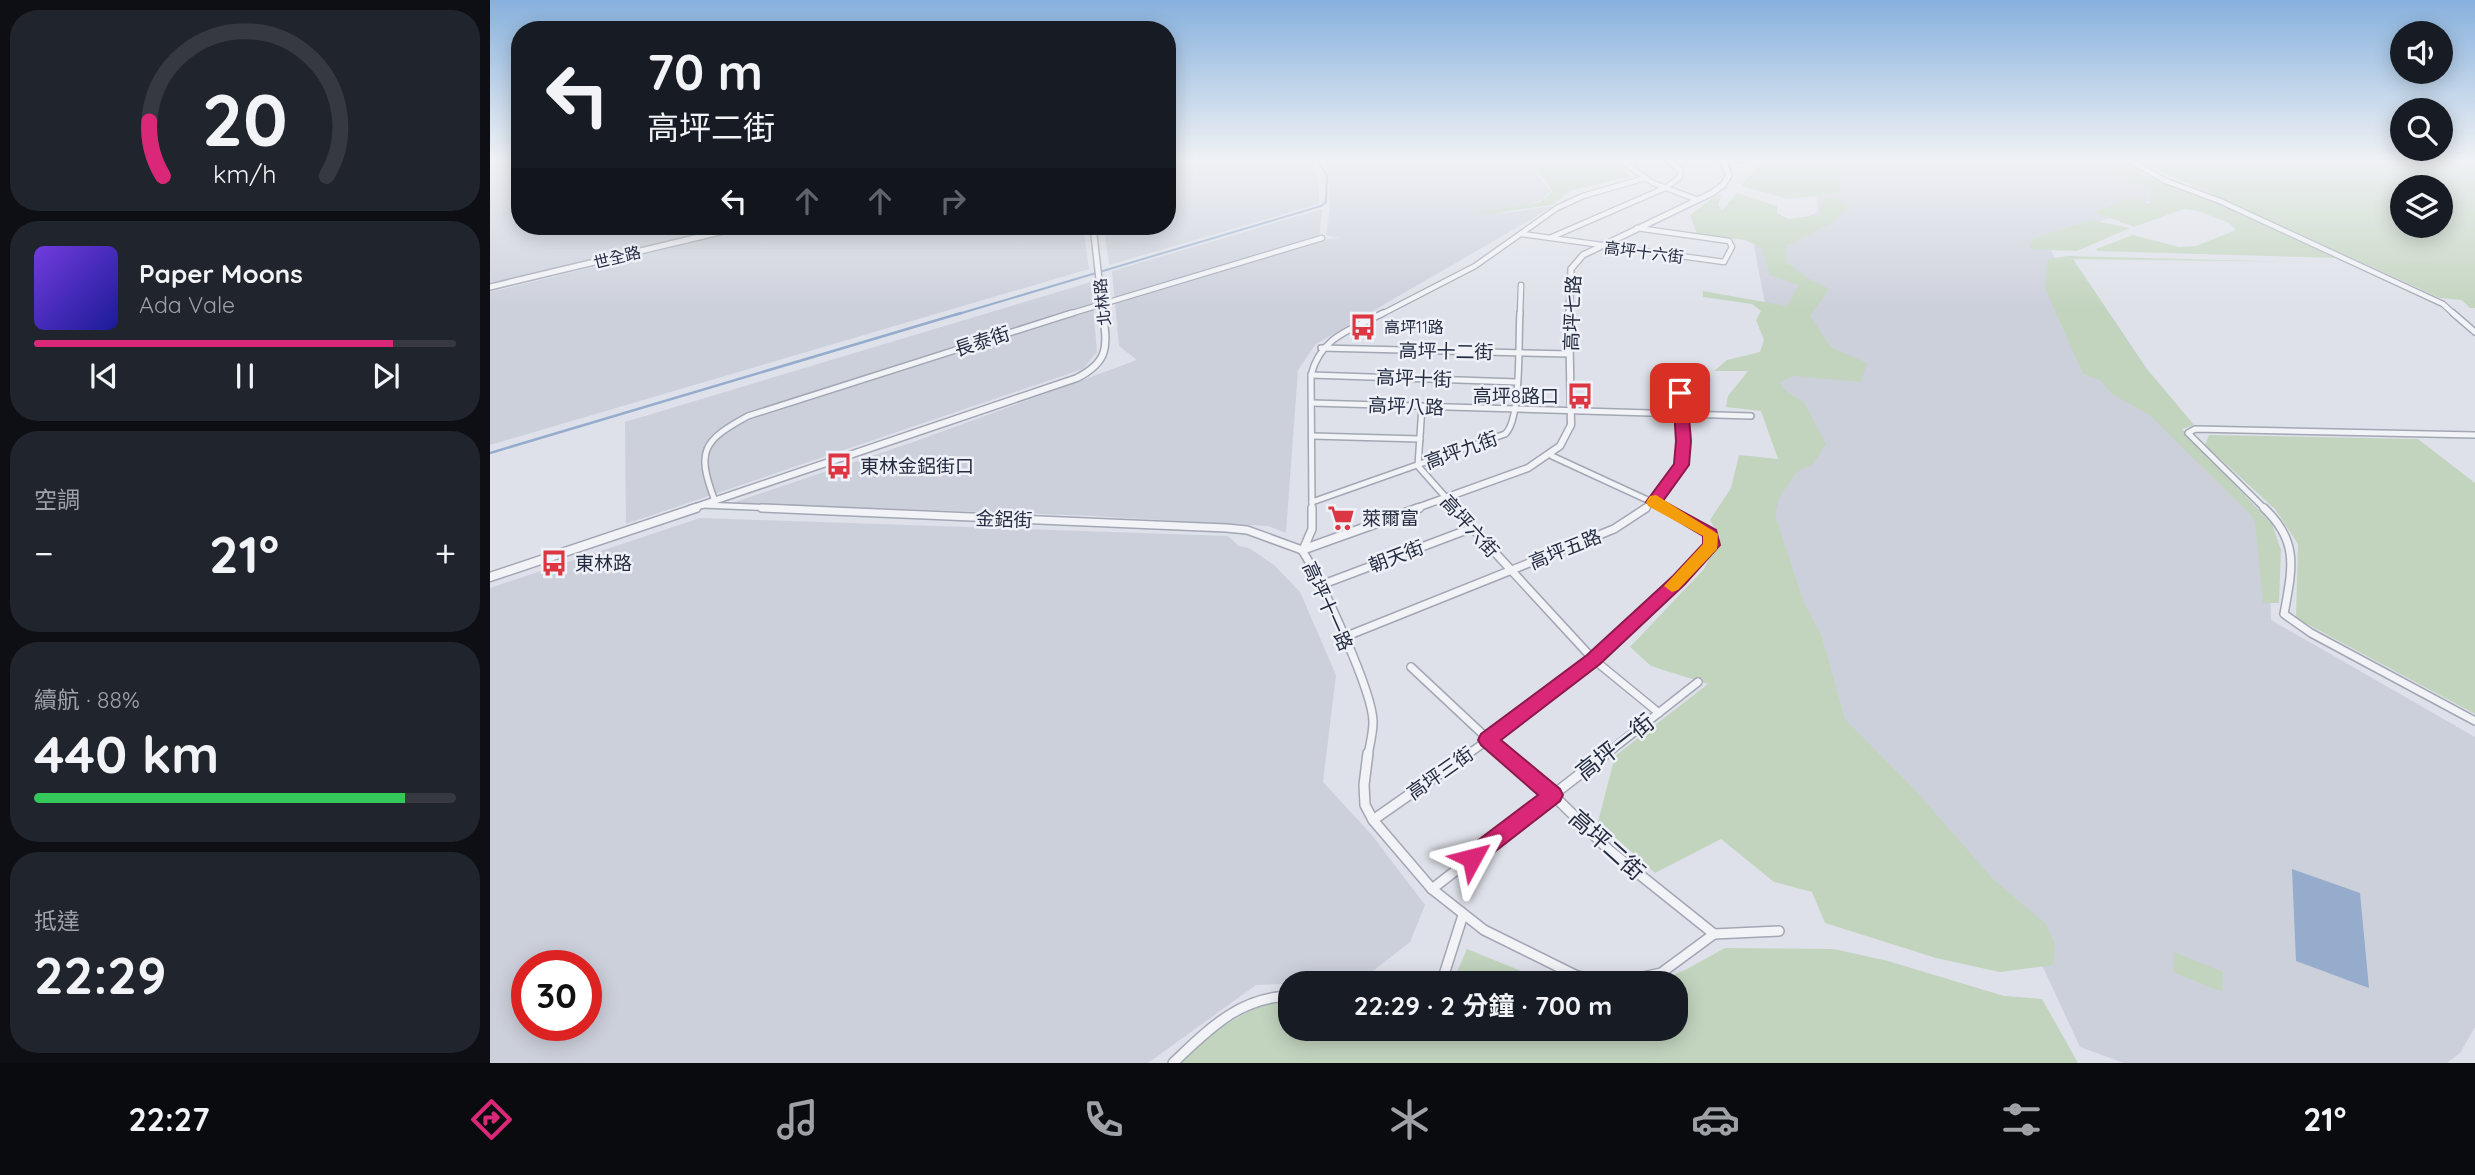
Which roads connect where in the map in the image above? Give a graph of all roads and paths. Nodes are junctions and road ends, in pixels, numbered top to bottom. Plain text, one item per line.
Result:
1 (1556, 209) edge
2 (1617, 209) edge
3 (1680, 209) edge
4 (2236, 209) edge
5 (1637, 229) junction
6 (1522, 234) junction
7 (708, 235) edge
8 (1094, 235) edge
9 (1322, 238) dead end
10 (1549, 238) junction
11 (1599, 246) junction
12 (1521, 285) dead end
13 (490, 288) edge
14 (1103, 303) junction
15 (2475, 332) edge
16 (1321, 348) junction
17 (1518, 353) junction
18 (1570, 355) junction
19 (1678, 373) dead end
20 (1311, 375) junction
21 (1517, 382) junction
22 (1312, 403) junction
23 (1422, 406) junction
24 (1516, 409) junction
25 (1572, 411) junction
26 (1682, 414) junction
27 (1751, 416) dead end
28 (2475, 435) edge
29 (1312, 436) junction
30 (1420, 439) junction
31 (1552, 456) junction
32 (1418, 466) junction
33 (1445, 499) junction
34 (715, 501) junction
35 (1312, 502) junction
36 (1654, 502) junction
37 (702, 505) junction
38 (1472, 528) junction
39 (1302, 550) junction
40 (1510, 571) junction
41 (490, 577) edge
42 (1321, 585) junction
43 (1342, 638) junction
44 (1593, 659) junction
45 (1411, 667) dead end
46 (1698, 682) dead end
47 (1659, 713) junction
48 (2475, 721) edge
49 (1488, 740) junction
50 (1553, 795) junction
51 (1373, 820) junction
52 (1432, 889) junction
53 (1464, 915) junction
54 (1779, 931) dead end
55 (1714, 934) junction
56 (1445, 971) edge
57 (1278, 996) edge
58 (1173, 1063) edge

1 - 6 street
2 - 10 street
3 - 5 street, 高坪七路
4 - 15 street
5 - 11 street, 高坪七路
5 - 11 street, 高坪十六街
6 - 10 street, 高坪十六街
6 - 16 street
7 - 13 street, 世全路
8 - 14 street, 北林路
9 - 14 street, 長泰街
10 - 11 street, 高坪十六街
11 - 18 street, 高坪七路
12 - 17 street, 高坪九街
14 - 34 street, 北林路
14 - 34 street, 長泰街
16 - 17 street, 高坪十二街
16 - 20 street, 高坪十一路
17 - 18 street, 高坪十二街
17 - 21 street, 高坪九街
18 - 25 street, 高坪七路
19 - 26 street, 高坪五路
20 - 21 street, 高坪十街
20 - 22 street, 高坪十一路
21 - 24 street, 高坪九街
22 - 23 street, 高坪八路
22 - 29 street, 高坪十一路
23 - 24 street, 高坪八路
23 - 30 street
24 - 25 street, 高坪八路
24 - 32 street, 高坪九街
25 - 26 street, 高坪八路
25 - 31 street, 高坪七路
26 - 27 street, 高坪八路
26 - 36 street, 高坪五路
28 - 48 street
29 - 30 street
29 - 35 street, 高坪十一路
30 - 32 street
31 - 33 street
31 - 36 street, 高坪三街
32 - 33 street, 高坪六街
32 - 35 street, 高坪九街
33 - 38 street, 高坪六街
33 - 39 street
34 - 37 street
35 - 39 street, 高坪十一路
36 - 40 street, 高坪五路
36 - 44 street, 高坪三街
37 - 39 street, 金鋁街
37 - 41 street
38 - 40 street, 高坪六街
38 - 42 street, 朝天街
39 - 42 street, 高坪十一路
40 - 43 street, 高坪五路
40 - 44 street, 高坪六街
42 - 43 street, 高坪十一路
43 - 51 street, 高坪十一路
44 - 47 street, 高坪六街
44 - 49 street, 高坪三街
45 - 49 street, 高坪二街
46 - 47 street, 高坪一街
47 - 50 street, 高坪一街
49 - 50 street, 高坪二街
49 - 51 street, 高坪三街
50 - 52 street, 高坪一街
50 - 55 street, 高坪二街
51 - 52 street, 高坪十一路
52 - 53 street, 高坪十一路
53 - 55 street, 高坪十一路
53 - 56 street
54 - 55 street
57 - 58 street

